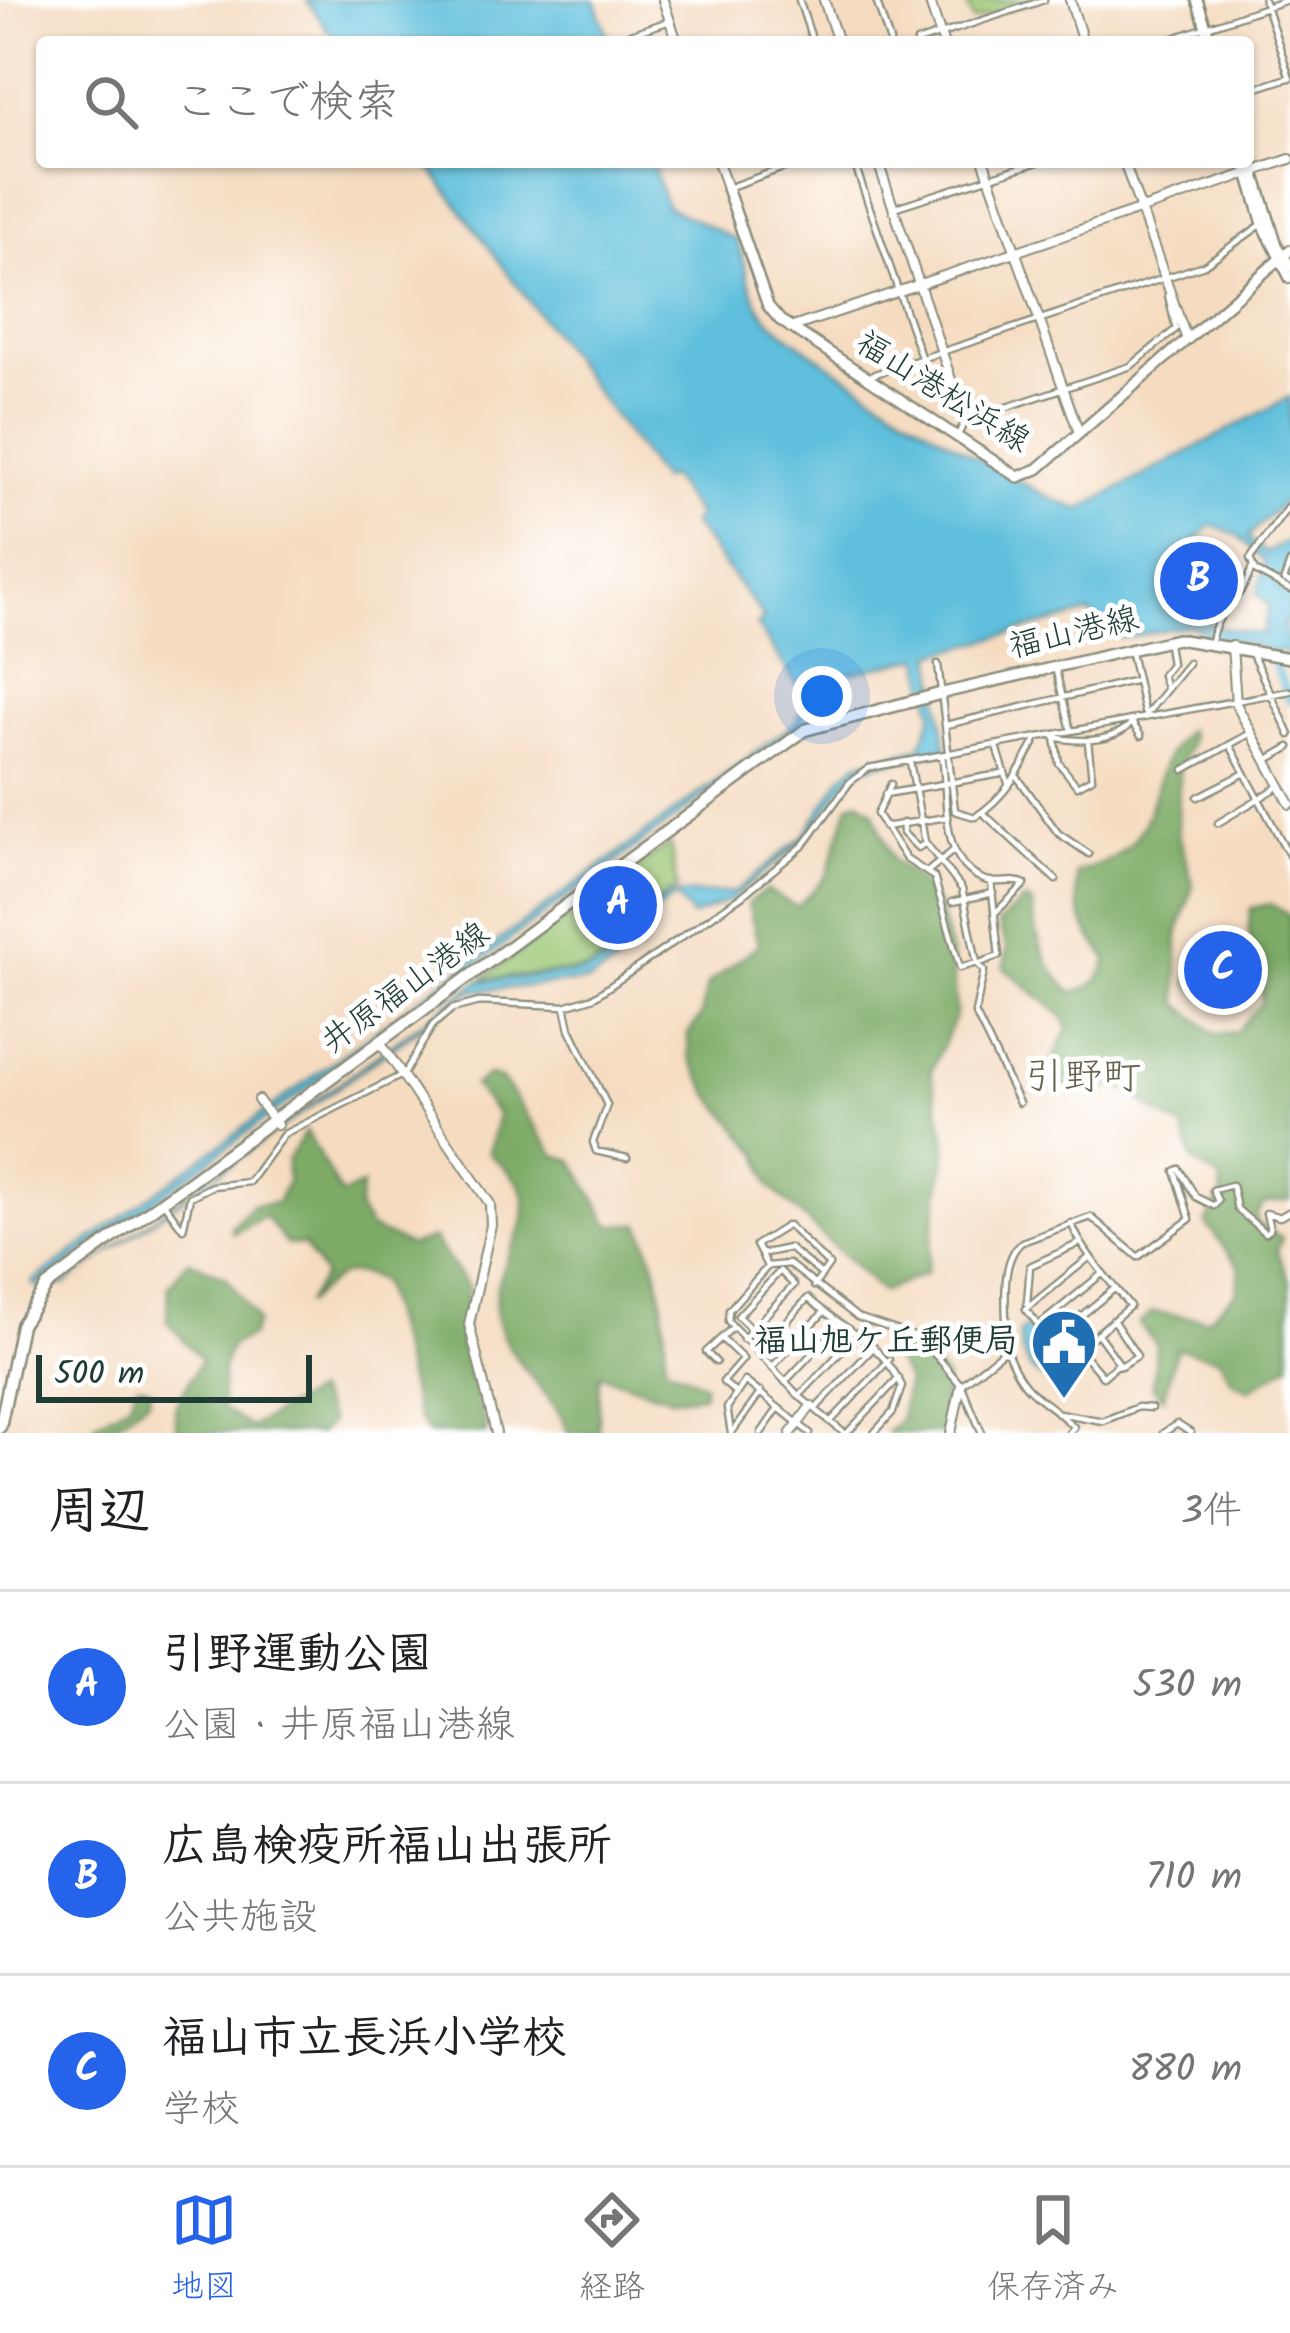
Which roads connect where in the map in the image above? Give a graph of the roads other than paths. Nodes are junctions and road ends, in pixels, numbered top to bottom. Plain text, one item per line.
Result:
1 (663, 0) edge
2 (799, 0) edge
3 (824, 0) edge
4 (876, 0) edge
5 (928, 0) edge
6 (1044, 0) edge
7 (1070, 0) edge
8 (1194, 0) edge
9 (1287, 0) edge
10 (1265, 3) edge
11 (670, 21) junction
12 (1204, 28) junction
13 (623, 36) edge
14 (675, 36) edge
15 (811, 36) edge
16 (836, 36) edge
17 (888, 36) edge
18 (940, 36) edge
19 (946, 36) edge
20 (1081, 36) edge
21 (1180, 36) edge
22 (1206, 36) edge
23 (1290, 77) edge
24 (1254, 89) edge
25 (1290, 159) edge
26 (1254, 167) edge
27 (720, 168) edge
28 (783, 168) edge
29 (856, 168) edge
30 (880, 168) edge
31 (986, 168) edge
32 (1020, 168) edge
33 (1126, 168) edge
34 (1249, 168) edge
35 (989, 178) junction
36 (727, 188) junction
37 (893, 208) junction
38 (1140, 208) junction
39 (1263, 224) junction
40 (1013, 250) junction
41 (1285, 258) edge
42 (1163, 278) junction
43 (1290, 278) edge
44 (918, 281) junction
45 (897, 288) junction
46 (1168, 292) junction
47 (1037, 320) junction
48 (790, 328) junction
49 (1187, 340) junction
50 (942, 351) junction
51 (921, 357) junction
52 (867, 379) junction
53 (1061, 389) junction
54 (965, 421) junction
55 (1079, 433) junction
56 (956, 438) junction
57 (1290, 504) edge
58 (1290, 563) edge
59 (1252, 568) junction
60 (1290, 587) edge
61 (1211, 639) junction
62 (1168, 644) junction
63 (1232, 648) junction
64 (1131, 653) junction
65 (1253, 653) junction
66 (1290, 660) edge
67 (1188, 663) dead end
68 (938, 664) dead end
69 (1056, 671) junction
70 (1137, 680) junction
71 (1166, 689) junction
72 (1290, 691) edge
73 (1270, 694) junction
74 (937, 697) junction
75 (1063, 698) junction
76 (1235, 701) junction
77 (1145, 716) junction
78 (1134, 721) junction
79 (946, 725) junction
80 (1071, 730) junction
81 (1251, 733) junction
82 (1290, 735) edge
83 (1053, 736) junction
84 (1141, 736) dead end
85 (1037, 738) junction
86 (1088, 742) junction
87 (1229, 745) junction
88 (997, 746) junction
89 (1290, 747) edge
90 (946, 755) junction
91 (910, 760) junction
92 (1266, 760) junction
93 (1184, 770) dead end
94 (1001, 773) junction
95 (1245, 773) junction
96 (1018, 778) junction
97 (950, 783) junction
98 (891, 784) dead end
99 (1280, 786) junction
100 (1009, 787) junction
101 (915, 788) junction
102 (885, 794) junction
103 (1198, 797) dead end
104 (1259, 799) junction
105 (1290, 804) edge
106 (951, 812) junction
107 (982, 812) junction
108 (921, 820) junction
109 (1218, 823) dead end
110 (903, 824) junction
111 (884, 827) junction
112 (926, 843) junction
113 (954, 850) junction
114 (1089, 854) dead end
115 (1290, 856) edge
116 (940, 861) junction
117 (927, 872) junction
118 (1057, 880) dead end
119 (991, 881) junction
120 (993, 893) junction
121 (965, 897) junction
122 (952, 902) dead end
123 (996, 912) junction
124 (977, 964) junction
125 (448, 1003) junction
126 (565, 1006) junction
127 (382, 1044) junction
128 (404, 1074) junction
129 (260, 1103) dead end
130 (1019, 1103) dead end
131 (277, 1125) junction
132 (627, 1158) dead end
133 (166, 1207) junction
134 (1290, 1211) edge
135 (1071, 1223) junction
136 (1079, 1243) junction
137 (761, 1254) junction
138 (1090, 1257) junction
139 (768, 1266) junction
140 (1103, 1273) junction
141 (821, 1274) junction
142 (758, 1278) junction
143 (766, 1286) junction
144 (814, 1286) junction
145 (1116, 1288) junction
146 (785, 1296) junction
147 (1008, 1300) junction
148 (1028, 1304) junction
149 (799, 1309) junction
150 (824, 1312) junction
151 (1113, 1320) junction
152 (838, 1326) junction
153 (1038, 1327) junction
154 (732, 1328) junction
155 (752, 1330) junction
156 (1097, 1333) junction
157 (856, 1336) junction
158 (722, 1339) junction
159 (743, 1339) junction
160 (1048, 1342) junction
161 (874, 1347) junction
162 (1080, 1348) junction
163 (1006, 1349) junction
164 (758, 1353) junction
165 (889, 1360) junction
166 (716, 1362) dead end
167 (1118, 1364) junction
168 (772, 1366) junction
169 (899, 1378) junction
170 (785, 1382) junction
171 (961, 1385) junction
172 (761, 1392) junction
173 (736, 1393) junction
174 (799, 1396) junction
175 (813, 1407) junction
176 (1151, 1408) dead end
177 (777, 1410) junction
178 (1059, 1412) junction
179 (831, 1421) junction
180 (798, 1424) junction
181 (2, 1430) edge
182 (732, 1432) edge
183 (496, 1433) edge
184 (760, 1433) edge
185 (791, 1433) edge
186 (810, 1433) edge
187 (845, 1433) edge
188 (874, 1433) edge
189 (951, 1433) edge
190 (982, 1433) edge
191 (1070, 1433) edge
192 (1163, 1433) edge
193 (1191, 1433) edge

1 - 11 street
2 - 15 street
3 - 16 street
4 - 17 street
5 - 18 street
6 - 19 street
7 - 20 street
8 - 12 main road
9 - 10 street
10 - 12 street
10 - 23 street
11 - 13 street
11 - 14 street
12 - 21 street
12 - 22 main road
23 - 24 street
25 - 26 street
27 - 36 street
28 - 36 street
29 - 45 street
30 - 37 street
31 - 35 street
32 - 35 street
33 - 38 street
34 - 38 street
34 - 39 main road
34 - 41 main road
35 - 37 street
35 - 40 street
36 - 48 main road, 福山港松浜線
37 - 44 street
38 - 40 street
38 - 42 street
39 - 41 main road
39 - 42 street
40 - 44 street
40 - 47 street
41 - 43 main road
41 - 49 main road, 福山港松浜線
42 - 46 street
42 - 47 street
44 - 45 street
44 - 50 street
45 - 48 street
45 - 51 street
46 - 49 street
46 - 53 street
47 - 50 street
47 - 53 street
48 - 52 main road, 福山港松浜線
49 - 55 main road, 福山港松浜線
50 - 51 street
50 - 54 street
51 - 52 street
52 - 56 main road, 福山港松浜線
53 - 54 street
53 - 55 street
54 - 56 street
55 - 56 main road, 福山港松浜線
57 - 59 street
58 - 60 street
59 - 60 street
59 - 61 street
61 - 63 main road, 福山港線
61 - 74 main road, 福山港線
62 - 63 main road, 福山港線
62 - 64 main road, 福山港線
62 - 71 street
63 - 65 main road, 福山港線
63 - 76 street
64 - 69 main road, 福山港線
64 - 70 street
65 - 66 main road, 福山港線
65 - 73 street
67 - 71 street
68 - 74 street
69 - 74 main road, 福山港線
69 - 75 street
70 - 75 street
70 - 77 street
71 - 77 street
72 - 73 street
73 - 76 street
73 - 82 street
74 - 79 street
74 - 125 main road, 井原福山港線
75 - 79 street
75 - 80 street
76 - 77 street
76 - 81 street
77 - 78 street
78 - 80 street
78 - 84 street
78 - 86 street
79 - 90 street
80 - 83 street
81 - 87 street
81 - 92 street
83 - 85 street
83 - 86 street
83 - 86 street
85 - 88 street
85 - 96 street
87 - 93 street
87 - 95 street
88 - 90 street
88 - 94 street
89 - 92 street
90 - 91 street
90 - 97 street
91 - 101 street
91 - 126 street
92 - 99 street
94 - 97 street
94 - 100 street
95 - 103 street
95 - 104 street
96 - 100 street
96 - 114 street
97 - 101 street
97 - 106 street
98 - 102 street
99 - 104 street
99 - 105 street
100 - 107 street
101 - 102 street
101 - 108 street
102 - 111 street
104 - 109 street
104 - 115 street
106 - 107 street
106 - 108 street
106 - 113 street
107 - 118 street
108 - 110 street
108 - 112 street
110 - 111 street
110 - 112 street
111 - 117 street
112 - 116 street
113 - 116 street
113 - 119 street
116 - 117 street
116 - 121 street
117 - 124 street
119 - 120 street
119 - 123 street
120 - 121 street
120 - 123 street
121 - 122 street
121 - 124 street
123 - 124 street
124 - 130 street
125 - 126 street
125 - 127 main road, 井原福山港線
125 - 128 street
126 - 132 street
127 - 128 street
127 - 131 main road, 井原福山港線
128 - 131 street
128 - 183 street
129 - 131 street
131 - 133 main road, 井原福山港線
131 - 133 street
133 - 181 main road, 井原福山港線
134 - 135 street
135 - 136 street
135 - 147 street
136 - 138 street
136 - 148 street
137 - 139 street
137 - 141 street
137 - 141 street
138 - 140 street
138 - 148 street
139 - 142 street
139 - 144 street
140 - 145 street
140 - 153 street
141 - 144 street
142 - 143 street
142 - 154 street
143 - 146 street
143 - 155 street
144 - 171 street
145 - 151 street
145 - 160 street
146 - 149 street
146 - 155 street
147 - 148 street
147 - 163 street
148 - 153 street
149 - 150 street
149 - 164 street
150 - 152 street
150 - 168 street
151 - 156 street
151 - 167 street
152 - 157 street
152 - 170 street
153 - 160 street
154 - 158 street
154 - 159 street
155 - 159 street
156 - 162 street
156 - 167 street
157 - 161 street
157 - 174 street
158 - 166 street
158 - 173 street
159 - 164 street
160 - 162 street
161 - 165 street
161 - 175 street
162 - 167 street
163 - 171 street
163 - 178 street
164 - 168 street
165 - 169 street
165 - 179 street
168 - 170 street
169 - 187 street
169 - 188 street
170 - 174 street
171 - 189 street
171 - 190 street
172 - 173 street
172 - 177 street
172 - 182 street
173 - 182 street
174 - 175 street
175 - 179 street
175 - 180 street
176 - 178 street
177 - 180 street
177 - 184 street
178 - 191 street
179 - 187 street
180 - 185 street
180 - 186 street
192 - 193 street

